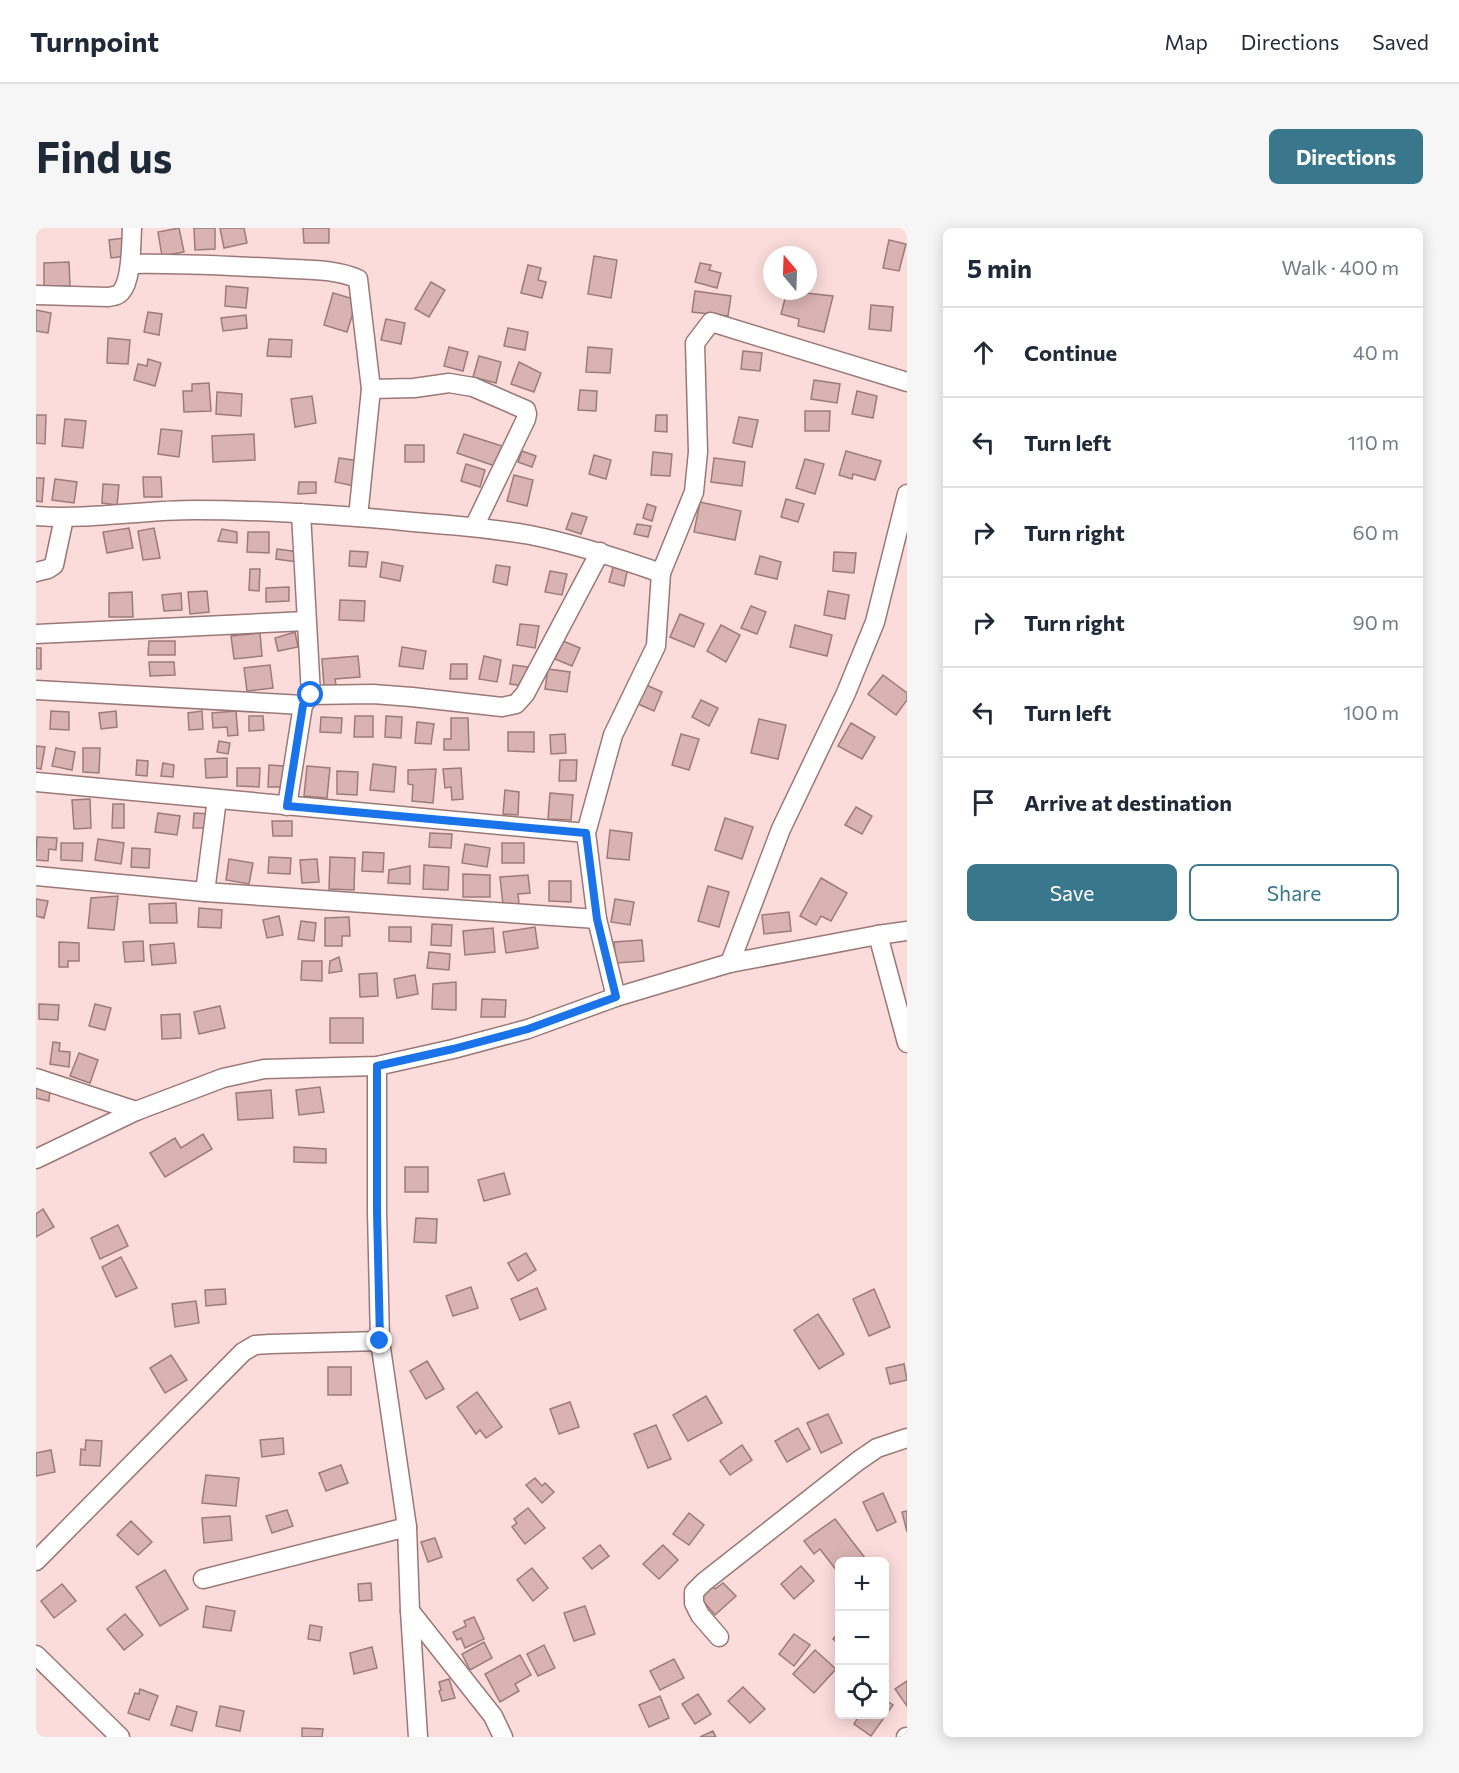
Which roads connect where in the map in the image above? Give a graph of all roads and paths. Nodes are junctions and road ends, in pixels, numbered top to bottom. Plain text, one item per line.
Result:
1 (132, 228) edge
2 (131, 264) junction
3 (36, 295) edge
4 (907, 382) edge
5 (371, 389) junction
6 (907, 494) edge
7 (301, 513) junction
8 (36, 516) edge
9 (358, 516) junction
10 (64, 518) junction
11 (474, 527) junction
12 (600, 552) junction
13 (36, 572) edge
14 (661, 573) junction
15 (306, 621) junction
16 (36, 634) edge
17 (36, 690) edge
18 (307, 700) junction
19 (36, 782) edge
20 (217, 800) junction
21 (287, 806) junction
22 (586, 833) junction
23 (36, 876) edge
24 (205, 892) junction
25 (597, 919) junction
26 (907, 931) edge
27 (878, 935) junction
28 (730, 963) junction
29 (616, 997) junction
30 (907, 1043) edge
31 (377, 1066) junction
32 (36, 1078) edge
33 (136, 1111) junction
34 (36, 1159) edge
35 (380, 1341) junction
36 (907, 1438) edge
37 (407, 1527) junction
38 (36, 1561) edge
39 (202, 1579) dead end
40 (410, 1611) junction
41 (719, 1637) dead end
42 (36, 1655) edge
43 (120, 1737) edge
44 (418, 1737) edge
45 (503, 1737) edge

1 - 2 street
2 - 3 street
2 - 5 street
4 - 14 street
5 - 9 street
5 - 11 street
6 - 28 street
7 - 9 street
7 - 10 street
7 - 15 street
8 - 10 street
9 - 11 street
10 - 13 street
11 - 12 street
12 - 14 street
12 - 18 street
14 - 22 street
15 - 16 street
15 - 18 street
17 - 18 street
18 - 21 street
19 - 20 street
20 - 21 street
20 - 24 street
21 - 22 street
22 - 25 street
23 - 24 street
24 - 25 street
25 - 29 street
26 - 27 street
27 - 28 street
27 - 30 street
28 - 29 street
29 - 31 street
31 - 33 street
31 - 35 street
32 - 33 street
33 - 34 street
35 - 37 street
35 - 38 street
36 - 41 street
37 - 39 street
37 - 40 street
40 - 44 street
40 - 45 street
42 - 43 street

